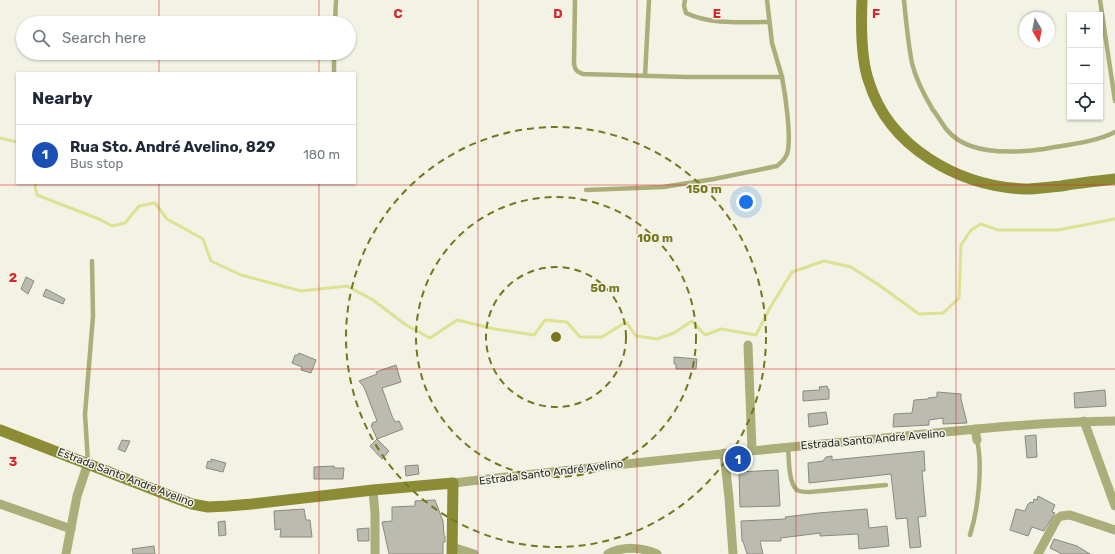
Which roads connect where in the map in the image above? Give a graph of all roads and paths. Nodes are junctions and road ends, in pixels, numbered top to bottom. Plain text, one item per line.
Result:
1 (336, 0) edge
2 (575, 0) edge
3 (649, 0) edge
4 (685, 0) edge
5 (767, 0) edge
6 (862, 0) edge
7 (904, 0) edge
8 (1100, 0) edge
9 (335, 16) edge
10 (769, 22) junction
11 (334, 60) edge
12 (334, 72) edge
13 (645, 76) junction
14 (782, 77) junction
15 (1115, 101) edge
16 (1115, 132) edge
17 (1115, 179) edge
18 (586, 190) dead end
19 (92, 261) dead end
20 (748, 345) dead end
21 (1084, 421) junction
22 (1115, 421) edge
23 (975, 429) junction
24 (0, 430) edge
25 (976, 440) joint
26 (788, 446) junction
27 (752, 450) junction
28 (724, 453) junction
29 (88, 463) junction
30 (453, 483) junction
31 (886, 484) dead end
32 (373, 490) junction
33 (0, 504) edge
34 (1115, 506) edge
35 (71, 529) junction
36 (1115, 530) edge
37 (970, 536) dead end
38 (452, 551) edge
39 (66, 554) edge
40 (375, 554) edge
41 (474, 554) edge
42 (608, 554) edge
43 (657, 554) edge
44 (733, 554) edge
45 (1038, 554) edge

1 - 9 lane
2 - 13 lane
3 - 13 lane
4 - 10 lane
5 - 10 lane
6 - 17 main road
7 - 16 lane
8 - 15 lane
10 - 14 lane
11 - 12 lane
13 - 14 lane
14 - 18 lane
19 - 29 lane
20 - 27 street
21 - 22 street, Estrada Santo André Avelino
21 - 23 street, Estrada Santo André Avelino
21 - 34 street
23 - 25 street
23 - 26 street, Estrada Santo André Avelino
24 - 29 main road, Estrada Santo André Avelino
25 - 37 lane
26 - 27 street, Estrada Santo André Avelino
26 - 31 lane
27 - 28 street, Estrada Santo André Avelino
28 - 30 street, Estrada Santo André Avelino
28 - 44 street
29 - 32 main road, Estrada Santo André Avelino
29 - 35 street
30 - 32 main road, Estrada Santo André Avelino
30 - 38 main road
32 - 40 street
33 - 35 street
35 - 39 street
36 - 45 street
38 - 41 street
42 - 43 street

